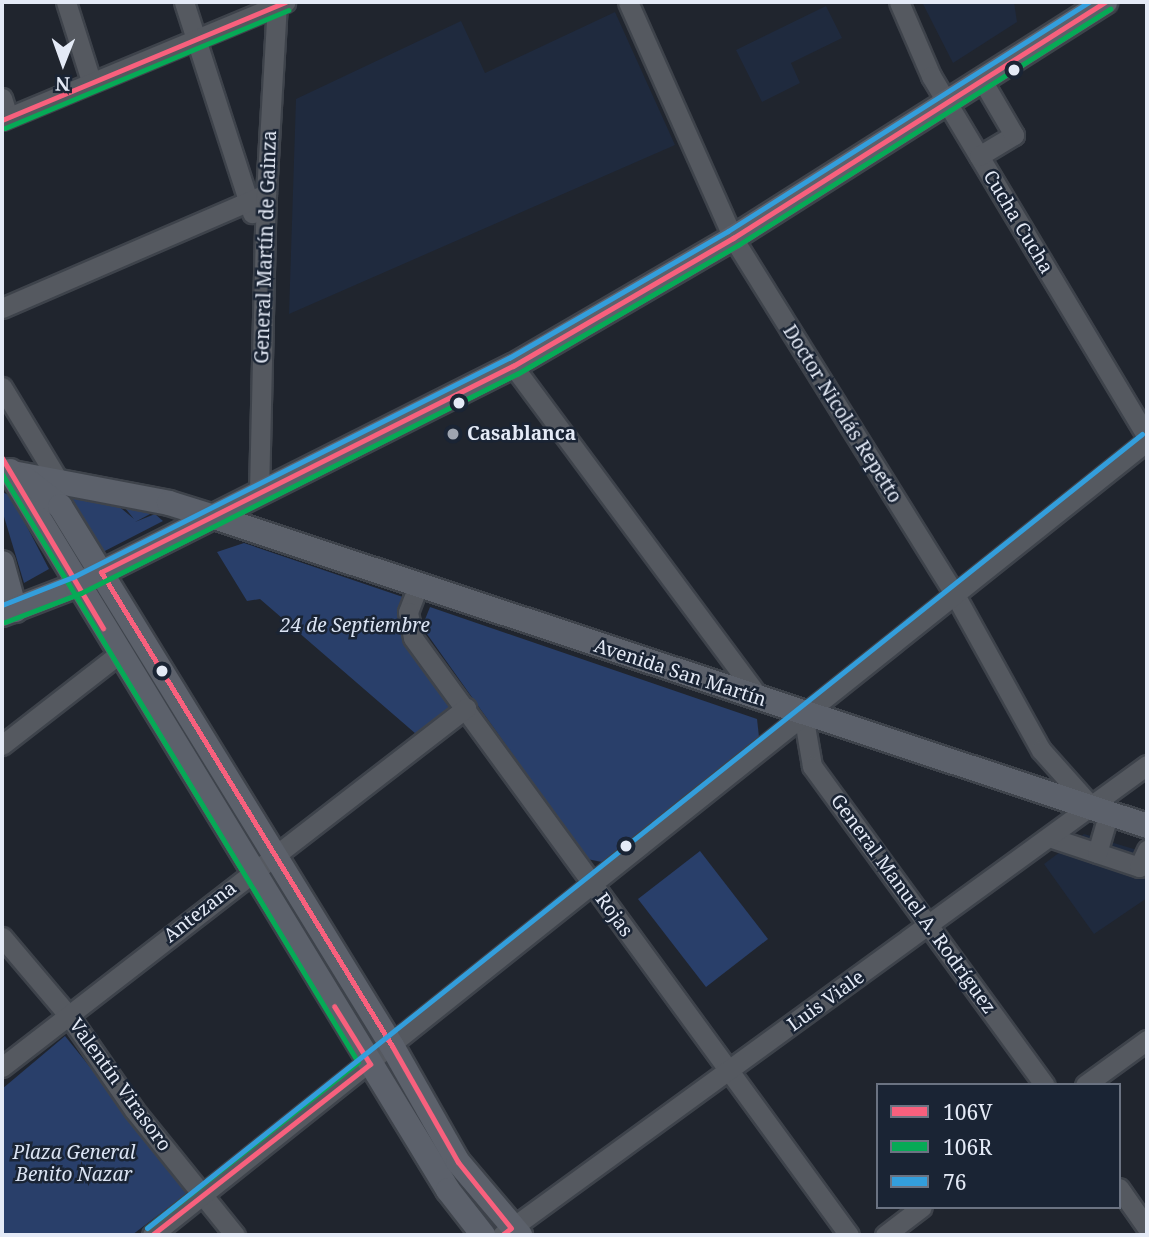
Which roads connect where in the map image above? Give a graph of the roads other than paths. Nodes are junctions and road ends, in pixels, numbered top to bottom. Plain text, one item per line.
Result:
1 (66, 2) edge
2 (184, 2) edge
3 (628, 2) edge
4 (899, 2) edge
5 (1105, 2) edge
6 (280, 3) edge
7 (195, 38) junction
8 (91, 80) junction
9 (982, 80) junction
10 (947, 102) junction
11 (4, 112) edge
12 (979, 156) junction
13 (257, 198) junction
14 (733, 238) junction
15 (2, 308) edge
16 (513, 366) junction
17 (2, 387) edge
18 (1147, 439) edge
19 (4, 469) edge
20 (58, 480) junction
21 (259, 493) junction
22 (214, 517) junction
23 (281, 540) junction
24 (2, 563) edge
25 (101, 572) junction
26 (77, 584) junction
27 (418, 586) junction
28 (955, 595) junction
29 (8, 612) edge
30 (119, 654) junction
31 (761, 701) junction
32 (466, 708) junction
33 (803, 714) junction
34 (2, 745) edge
35 (1147, 765) edge
36 (1100, 809) junction
37 (1147, 826) edge
38 (1049, 837) junction
39 (1097, 853) junction
40 (275, 854) junction
41 (1144, 861) edge
42 (252, 871) junction
43 (590, 884) junction
44 (928, 926) junction
45 (2, 937) edge
46 (69, 1016) junction
47 (1147, 1040) edge
48 (392, 1046) junction
49 (370, 1064) junction
50 (2, 1067) edge
51 (729, 1073) junction
52 (1044, 1083) edge
53 (1088, 1083) edge
54 (1121, 1191) edge
55 (204, 1195) junction
56 (919, 1209) edge
57 (1147, 1228) edge
58 (511, 1233) edge
59 (152, 1235) edge
60 (235, 1235) edge
61 (483, 1235) edge
62 (849, 1235) edge
63 (885, 1235) edge

1 - 8 street
2 - 7 street
3 - 14 street, Doctor Nicolás Repetto
4 - 10 street, Cucha Cucha
5 - 9 main road
6 - 7 street
6 - 13 street, General Martín de Gainza
7 - 8 street
7 - 13 street
8 - 11 street
9 - 10 main road
9 - 12 street
10 - 12 street, Cucha Cucha
10 - 14 main road
12 - 18 street, Cucha Cucha
13 - 15 street
13 - 21 street, General Martín de Gainza
14 - 16 main road
14 - 28 street, Doctor Nicolás Repetto
16 - 21 main road
16 - 31 street
17 - 20 street
18 - 28 street
19 - 20 main road, Avenida San Martín
19 - 25 main road
19 - 26 main road
20 - 22 main road, Avenida San Martín
21 - 22 main road
21 - 23 main road
22 - 23 main road, Avenida San Martín
22 - 25 main road
23 - 27 main road, Avenida San Martín
24 - 29 main road
25 - 26 main road
25 - 40 main road
26 - 29 main road
26 - 30 main road
27 - 31 main road, Avenida San Martín
27 - 32 street, Rojas
28 - 33 street
28 - 36 street, Doctor Nicolás Repetto
30 - 34 street
30 - 42 main road
31 - 33 main road, Avenida San Martín
32 - 40 street, Antezana
32 - 43 street, Rojas
33 - 36 main road, Avenida San Martín
33 - 43 street
33 - 44 street, General Manuel A. Rodríguez
35 - 36 street, Luis Viale
36 - 37 main road, Avenida San Martín
36 - 38 street, Luis Viale
36 - 39 street
38 - 39 street
38 - 44 street, Luis Viale
39 - 41 street
40 - 42 street, Antezana
40 - 48 main road
42 - 46 street, Antezana
42 - 49 main road
43 - 48 street
43 - 51 street, Rojas
44 - 51 street, Luis Viale
44 - 52 street, General Manuel A. Rodríguez
45 - 46 street, Valentín Virasoro
46 - 50 street, Antezana
46 - 55 street, Valentín Virasoro
47 - 53 street
48 - 49 street
48 - 58 main road
49 - 55 street
49 - 61 main road
51 - 58 street, Luis Viale
51 - 62 street, Rojas
54 - 57 street
55 - 59 street
55 - 60 street, Valentín Virasoro
56 - 63 street

